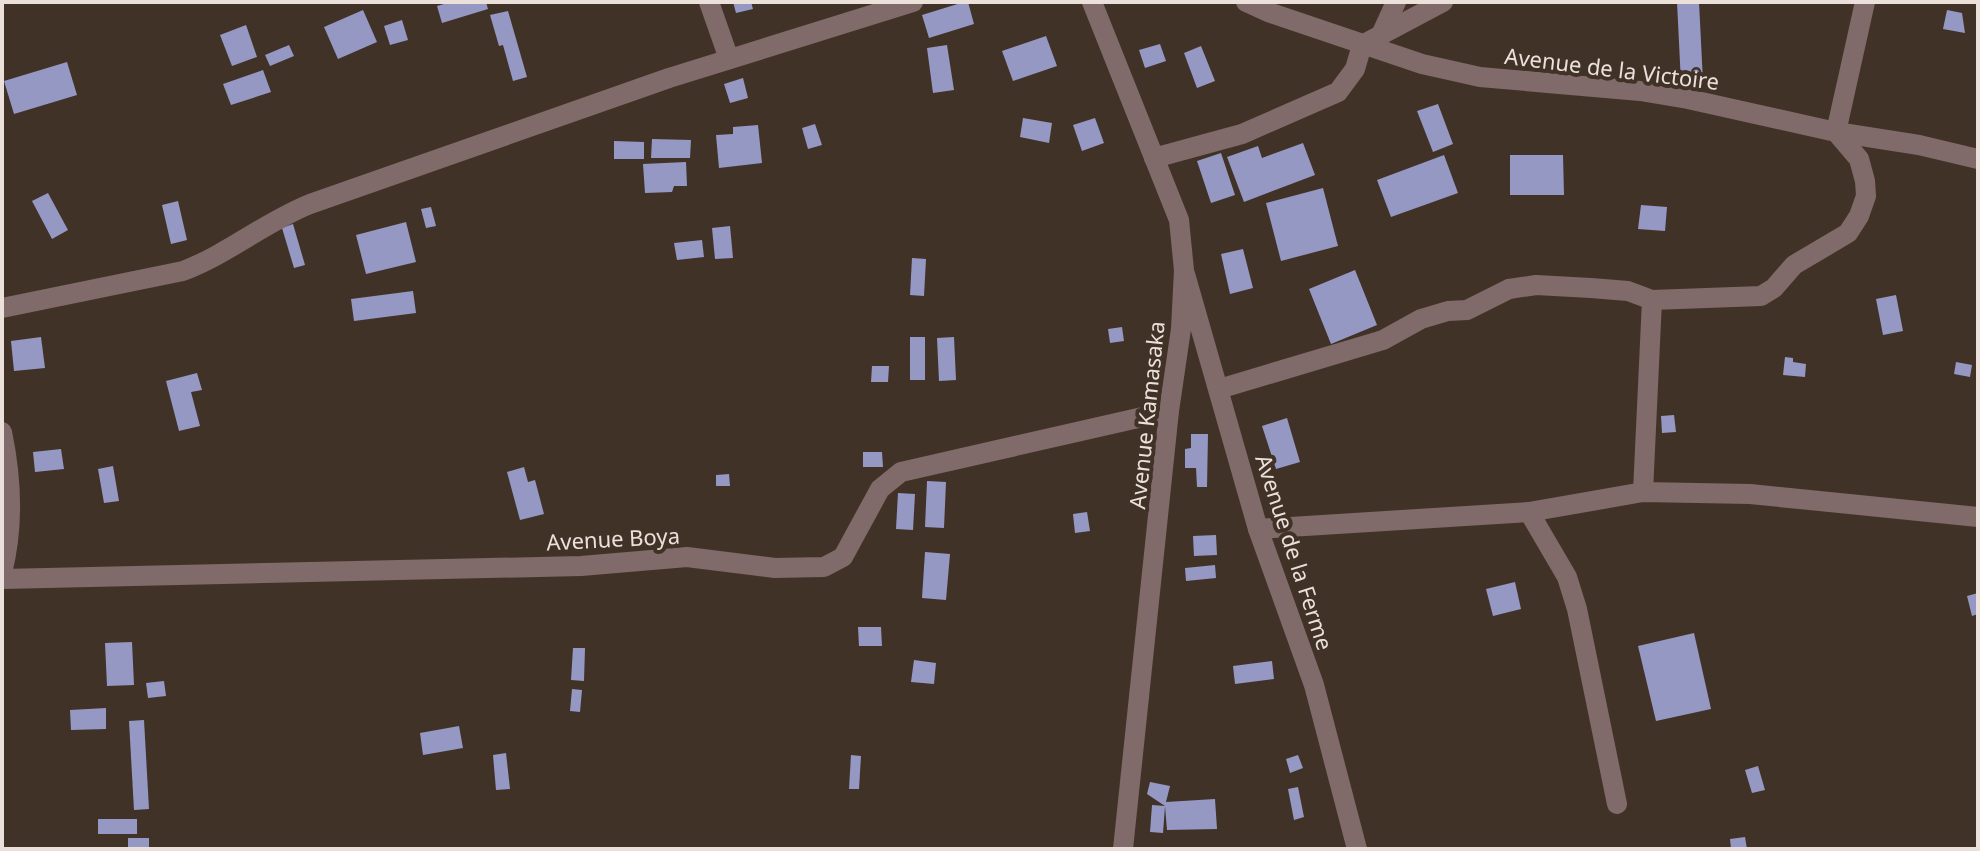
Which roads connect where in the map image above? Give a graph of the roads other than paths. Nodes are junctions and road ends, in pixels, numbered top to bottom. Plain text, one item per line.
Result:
1 (709, 2) edge
2 (913, 2) edge
3 (1092, 2) edge
4 (1246, 2) edge
5 (1396, 2) edge
6 (1443, 2) edge
7 (1865, 2) edge
8 (1381, 35) junction
9 (1362, 45) junction
10 (729, 59) junction
11 (1836, 132) junction
12 (1154, 158) junction
13 (1978, 159) edge
14 (1184, 270) junction
15 (1652, 300) junction
16 (2, 308) edge
17 (1219, 389) junction
18 (1169, 411) junction
19 (2, 432) edge
20 (1643, 492) junction
21 (1529, 512) junction
22 (1978, 517) edge
23 (1258, 529) junction
24 (2, 576) edge
25 (1617, 804) dead end
26 (1121, 849) edge
27 (1357, 849) edge

1 - 10 street
2 - 10 street
3 - 12 street, Avenue Kamasaka
4 - 9 street, Avenue de la Victoire
5 - 8 street
6 - 8 street
7 - 11 street
8 - 9 street
9 - 11 street, Avenue de la Victoire
9 - 12 street
10 - 16 street
11 - 13 street, Avenue de la Victoire
11 - 15 street
12 - 14 street, Avenue Kamasaka
14 - 17 street, Avenue de la Ferme
14 - 18 street, Avenue Kamasaka
15 - 17 street
15 - 20 street
17 - 23 street, Avenue de la Ferme
18 - 24 street, Avenue Boya
18 - 26 street, Avenue Kamasaka
19 - 24 street
20 - 21 street
20 - 22 street
21 - 23 street
21 - 25 street
23 - 27 street, Avenue de la Ferme

